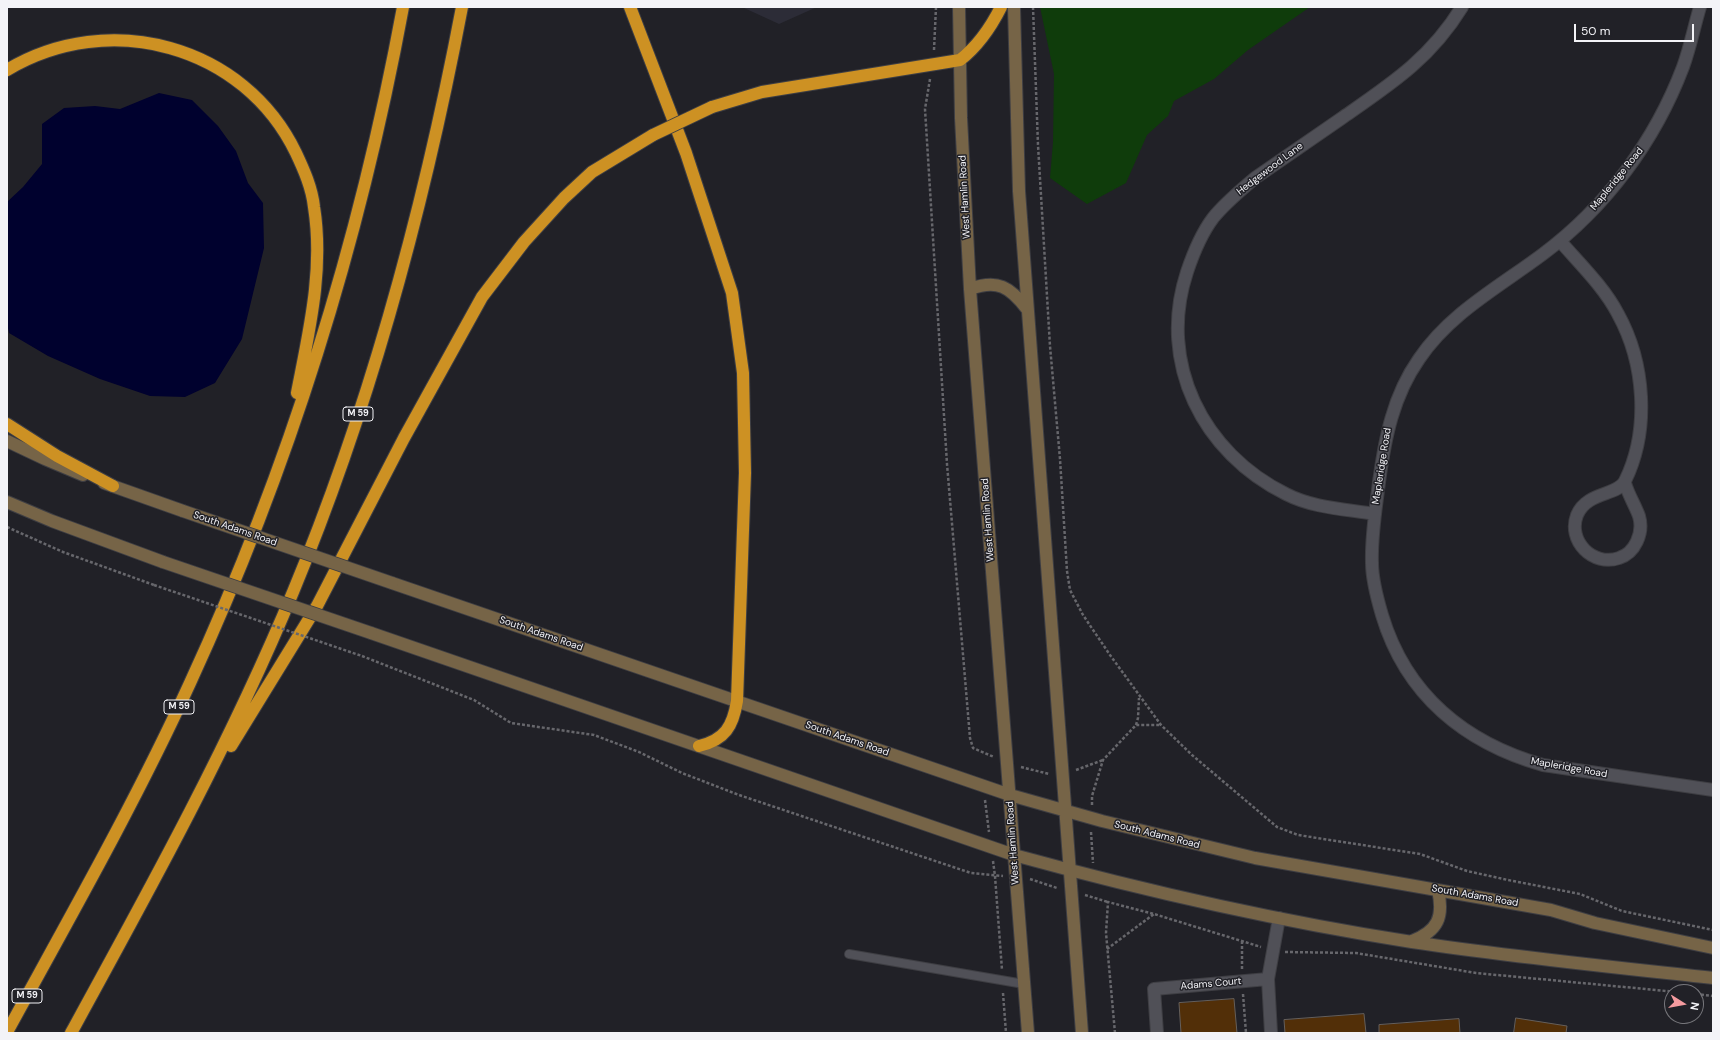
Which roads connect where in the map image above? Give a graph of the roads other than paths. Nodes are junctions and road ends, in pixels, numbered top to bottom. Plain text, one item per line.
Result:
1 (403, 7) edge
2 (462, 7) edge
3 (630, 7) edge
4 (959, 7) edge
5 (1001, 7) edge
6 (1014, 7) edge
7 (1462, 7) edge
8 (1700, 7) edge
9 (960, 60) junction
10 (9, 68) edge
11 (1560, 241) junction
12 (970, 289) junction
13 (1027, 309) junction
14 (7, 424) edge
15 (7, 441) edge
16 (287, 444) junction
17 (1625, 483) junction
18 (113, 486) junction
19 (7, 502) edge
20 (1375, 514) junction
21 (737, 701) junction
22 (699, 746) junction
23 (1713, 790) edge
24 (1010, 795) junction
25 (196, 802) junction
26 (1065, 812) junction
27 (1014, 854) junction
28 (1070, 870) junction
29 (1438, 890) junction
30 (1279, 918) junction
31 (1410, 942) junction
32 (1713, 948) edge
33 (849, 954) dead end
34 (1713, 978) edge
35 (1268, 979) junction
36 (1024, 984) junction
37 (7, 1032) edge
38 (72, 1033) edge
39 (1028, 1033) edge
40 (1082, 1033) edge
41 (1157, 1033) edge
42 (1271, 1033) edge

1 - 16 highway, M 59
2 - 25 highway, M 59
3 - 21 highway
4 - 9 main road, West Hamlin Road
5 - 9 highway
6 - 13 main road
7 - 20 street, Hedgewood Lane
8 - 11 street, Mapleridge Road
9 - 12 main road, West Hamlin Road
9 - 25 highway, bridge
10 - 16 highway
11 - 17 street
11 - 20 street, Mapleridge Road
12 - 13 main road
12 - 24 main road, West Hamlin Road
13 - 26 main road
14 - 18 highway
15 - 18 main road, South Adams Road
16 - 37 highway, M 59
17 - 17 street
18 - 21 main road, South Adams Road, bridge
19 - 22 main road, bridge
20 - 23 street, Mapleridge Road
21 - 22 highway
21 - 24 main road, South Adams Road
22 - 27 main road
24 - 26 main road, South Adams Road
24 - 27 main road, West Hamlin Road
25 - 38 highway, M 59
26 - 28 main road
26 - 29 main road, South Adams Road
27 - 28 main road
27 - 36 main road, West Hamlin Road
28 - 30 main road
28 - 40 main road
29 - 31 main road
29 - 32 main road, South Adams Road
30 - 31 main road
30 - 35 street
31 - 34 main road
33 - 36 lane
35 - 41 street, Adams Court
35 - 42 street
36 - 39 main road, West Hamlin Road

